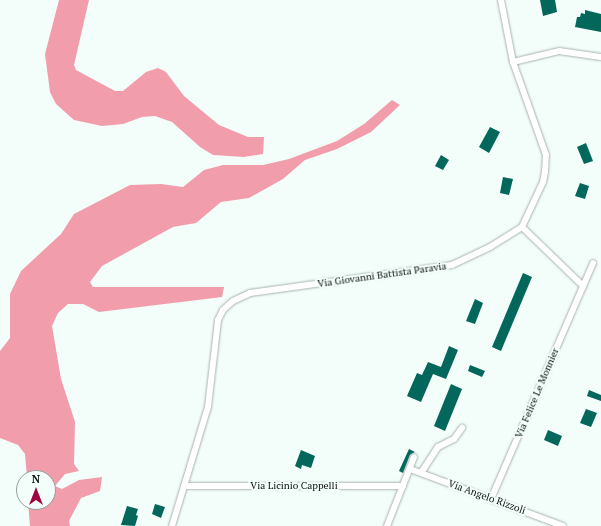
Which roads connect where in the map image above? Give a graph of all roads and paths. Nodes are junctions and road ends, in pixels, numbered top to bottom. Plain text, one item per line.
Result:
1 (501, 0) edge
2 (601, 58) edge
3 (513, 62) junction
4 (522, 227) junction
5 (593, 263) dead end
6 (583, 286) junction
7 (462, 428) dead end
8 (414, 457) dead end
9 (410, 469) junction
10 (421, 473) junction
11 (184, 486) junction
12 (403, 486) junction
13 (491, 499) junction
14 (172, 526) edge
15 (387, 526) edge
16 (563, 526) edge

1 - 3 street
2 - 3 street
3 - 4 street
4 - 6 street
4 - 11 street, Via Giovanni Battista Paravia
5 - 6 street, Via Felice Le Monnier
6 - 13 street, Via Felice Le Monnier
7 - 10 street
8 - 9 street
9 - 10 street, Via Angelo Rizzoli
9 - 12 street
10 - 13 street, Via Angelo Rizzoli
11 - 12 street, Via Licinio Cappelli
11 - 14 street, Via Giovanni Battista Paravia
12 - 15 street
13 - 16 street, Via Angelo Rizzoli

